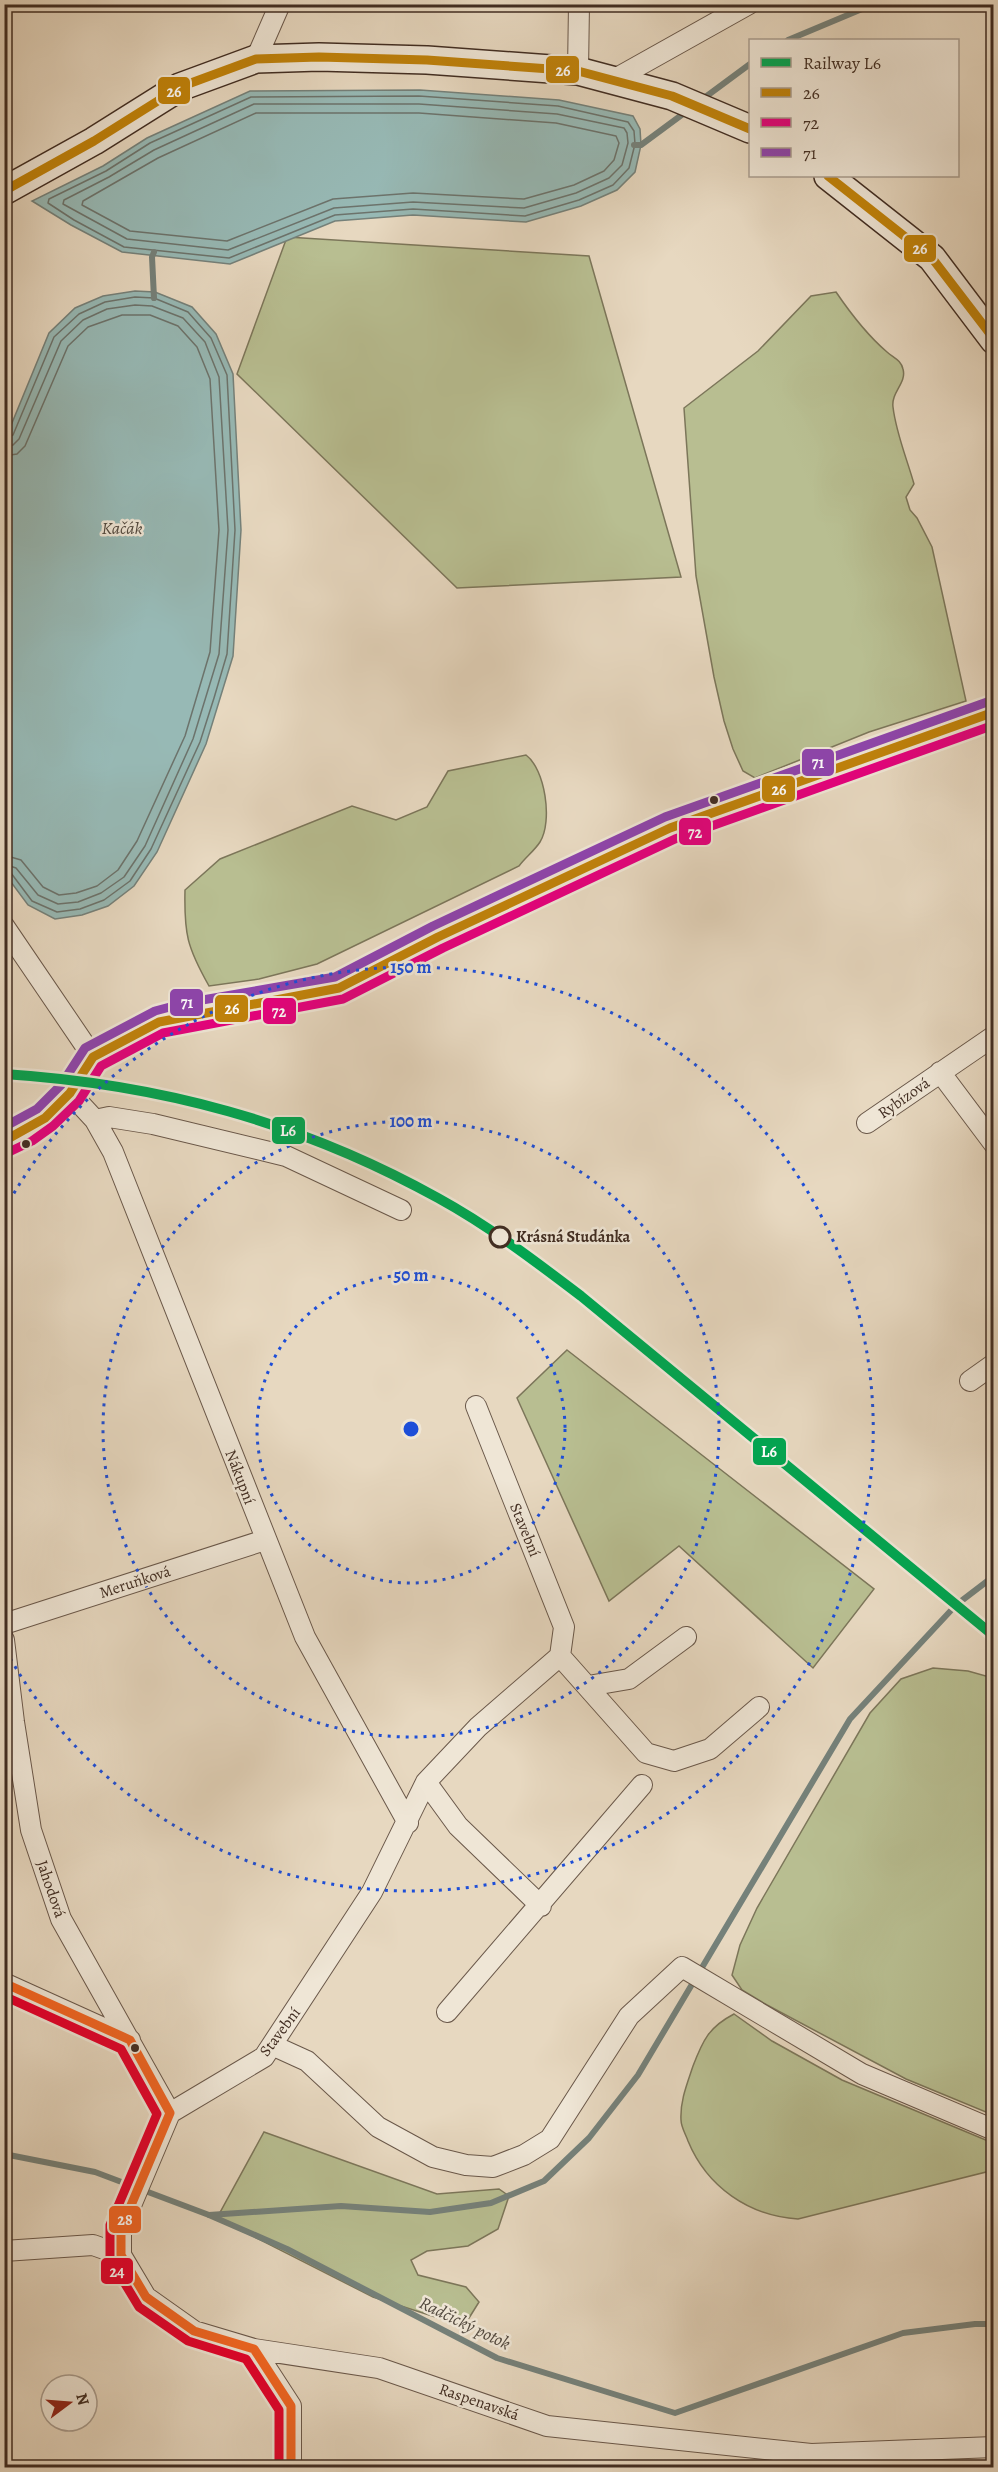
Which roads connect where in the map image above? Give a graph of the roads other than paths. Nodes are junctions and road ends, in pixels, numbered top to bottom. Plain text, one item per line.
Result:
1 (280, 4) edge
2 (579, 4) edge
3 (749, 4) edge
4 (256, 58) junction
5 (578, 71) junction
6 (615, 79) junction
7 (749, 129) edge
8 (829, 177) edge
9 (4, 191) edge
10 (993, 340) edge
11 (993, 712) edge
12 (4, 926) edge
13 (993, 1036) edge
14 (93, 1057) junction
15 (940, 1072) junction
16 (70, 1093) junction
17 (95, 1120) junction
18 (867, 1123) dead end
19 (4, 1141) edge
20 (993, 1144) edge
21 (401, 1210) dead end
22 (993, 1364) edge
23 (970, 1381) dead end
24 (476, 1406) dead end
25 (265, 1540) junction
26 (4, 1624) edge
27 (686, 1637) dead end
28 (4, 1640) edge
29 (560, 1656) junction
30 (588, 1686) junction
31 (759, 1707) dead end
32 (9, 1722) edge
33 (426, 1782) junction
34 (642, 1785) dead end
35 (408, 1822) junction
36 (541, 1906) junction
37 (4, 1983) edge
38 (447, 2012) dead end
39 (130, 2040) junction
40 (274, 2046) junction
41 (170, 2113) junction
42 (993, 2130) edge
43 (4, 2251) edge
44 (121, 2255) junction
45 (254, 2349) junction
46 (993, 2447) edge
47 (291, 2468) edge

1 - 4 street
2 - 5 street
3 - 6 street
4 - 5 main road
4 - 9 main road
5 - 6 main road
6 - 7 main road
8 - 10 main road
11 - 14 main road
12 - 14 street
13 - 15 street, Rybízová
14 - 16 main road
15 - 18 street, Rybízová
15 - 20 street, Rybízová
16 - 17 street, Nákupní
16 - 19 main road
17 - 21 street
17 - 25 street, Nákupní
22 - 23 street
24 - 29 street, Stavební
25 - 26 street, Meruňková
25 - 35 street, Nákupní
27 - 30 street
28 - 32 street, Jahodová
29 - 30 street
29 - 33 street, Stavební
30 - 31 street
32 - 39 street, Jahodová
33 - 35 street, Stavební
33 - 36 street
34 - 36 street
35 - 40 street, Stavební
36 - 38 street
37 - 39 street
39 - 41 street, Jahodová
40 - 41 street, Stavební
40 - 42 street
41 - 44 street
43 - 44 street
44 - 45 street, Raspenavská
45 - 46 street, Raspenavská
45 - 47 street

